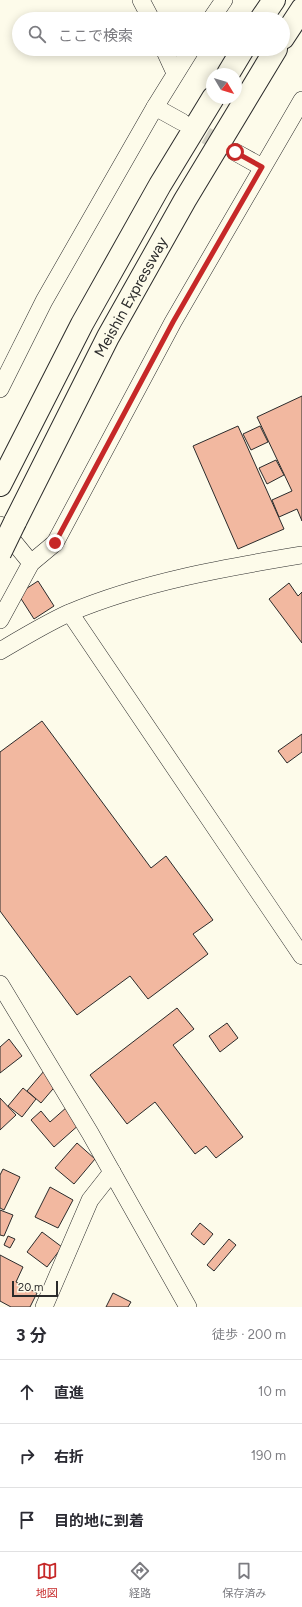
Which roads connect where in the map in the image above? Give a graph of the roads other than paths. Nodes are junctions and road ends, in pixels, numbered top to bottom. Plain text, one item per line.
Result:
1 (141, 0) edge
2 (224, 0) edge
3 (274, 0) edge
4 (302, 9) edge
5 (147, 12) edge
6 (216, 12) edge
7 (266, 12) edge
8 (290, 27) edge
9 (167, 56) edge
10 (187, 56) edge
11 (239, 56) edge
12 (272, 56) edge
13 (232, 68) edge
14 (175, 74) junction
15 (302, 100) edge
16 (209, 104) edge
17 (155, 106) junction
18 (182, 122) tunnel mouth
19 (235, 152) tunnel mouth
20 (262, 167) junction
21 (0, 389) edge
22 (0, 485) edge
23 (7, 523) edge
24 (0, 553) edge
25 (302, 555) edge
26 (31, 563) junction
27 (70, 613) junction
28 (0, 620) edge
29 (0, 651) edge
30 (302, 956) edge
31 (0, 984) edge
32 (112, 1172) junction
33 (44, 1307) edge
34 (188, 1307) edge

1 - 5 street
2 - 6 street
3 - 7 highway
4 - 8 highway
9 - 14 street
10 - 14 street
11 - 13 highway
12 - 23 highway, Meishin Expressway
14 - 17 street
15 - 20 street
16 - 22 highway, Meishin Expressway
17 - 18 street
17 - 21 street
19 - 20 street
20 - 26 street
23 - 24 highway, Meishin Expressway, bridge
23 - 26 street
25 - 27 street
26 - 28 street
27 - 29 street
27 - 30 street
31 - 32 street
32 - 33 street
32 - 34 street

